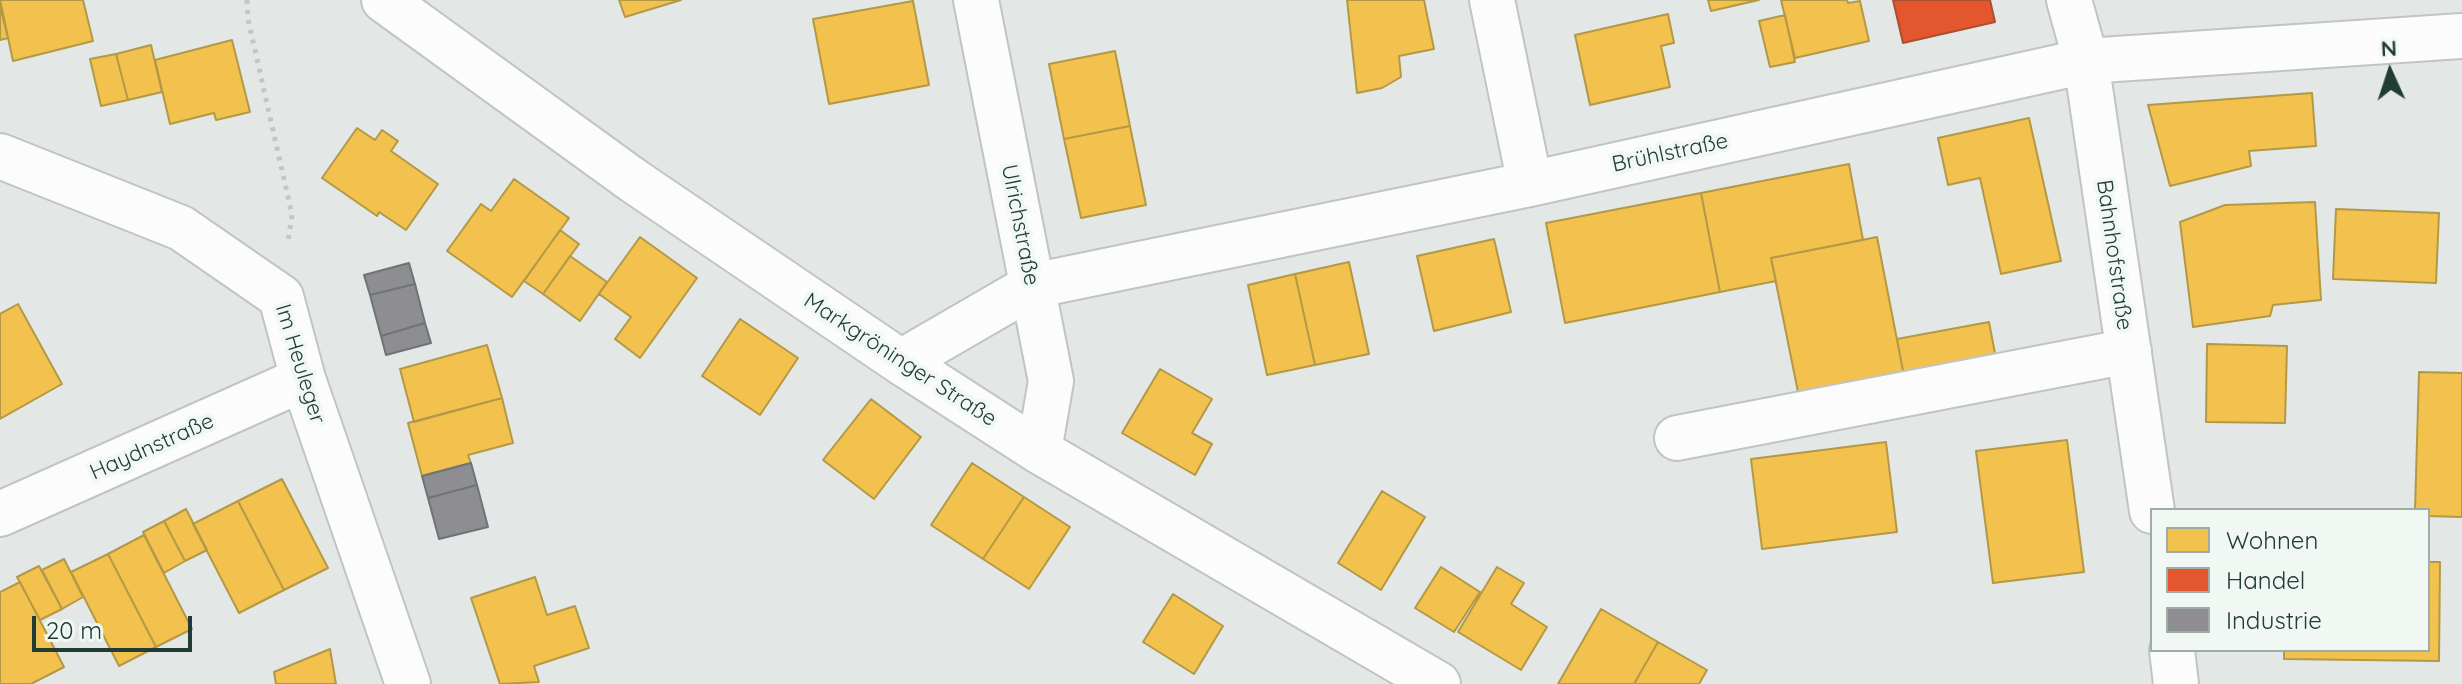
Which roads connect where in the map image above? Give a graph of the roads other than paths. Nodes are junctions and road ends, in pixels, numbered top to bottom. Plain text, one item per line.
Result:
1 (384, 0) edge
2 (976, 0) edge
3 (1492, 0) edge
4 (2069, 0) edge
5 (2462, 36) edge
6 (2086, 61) junction
7 (0, 156) edge
8 (1530, 184) junction
9 (1032, 286) junction
10 (2129, 351) junction
11 (901, 362) junction
12 (303, 379) junction
13 (1677, 438) dead end
14 (1039, 451) junction
15 (2152, 508) edge
16 (0, 514) edge
17 (2172, 652) edge
18 (408, 684) edge
19 (1438, 684) edge
20 (2176, 684) edge

1 - 11 street, Markgröninger Straße
2 - 9 street, Ulrichstraße
3 - 8 street
4 - 6 street, Bahnhofstraße
5 - 6 street, Brühlstraße
6 - 8 street, Brühlstraße
6 - 10 street, Bahnhofstraße
7 - 12 street, Im Heuleger
8 - 9 street, Brühlstraße
9 - 11 street, Brühlstraße
9 - 14 street, Ulrichstraße
10 - 13 street
10 - 15 street, Bahnhofstraße
11 - 14 street, Markgröninger Straße
12 - 16 street, Haydnstraße
12 - 18 street, Im Heuleger
14 - 19 street, Markgröninger Straße
17 - 20 street

